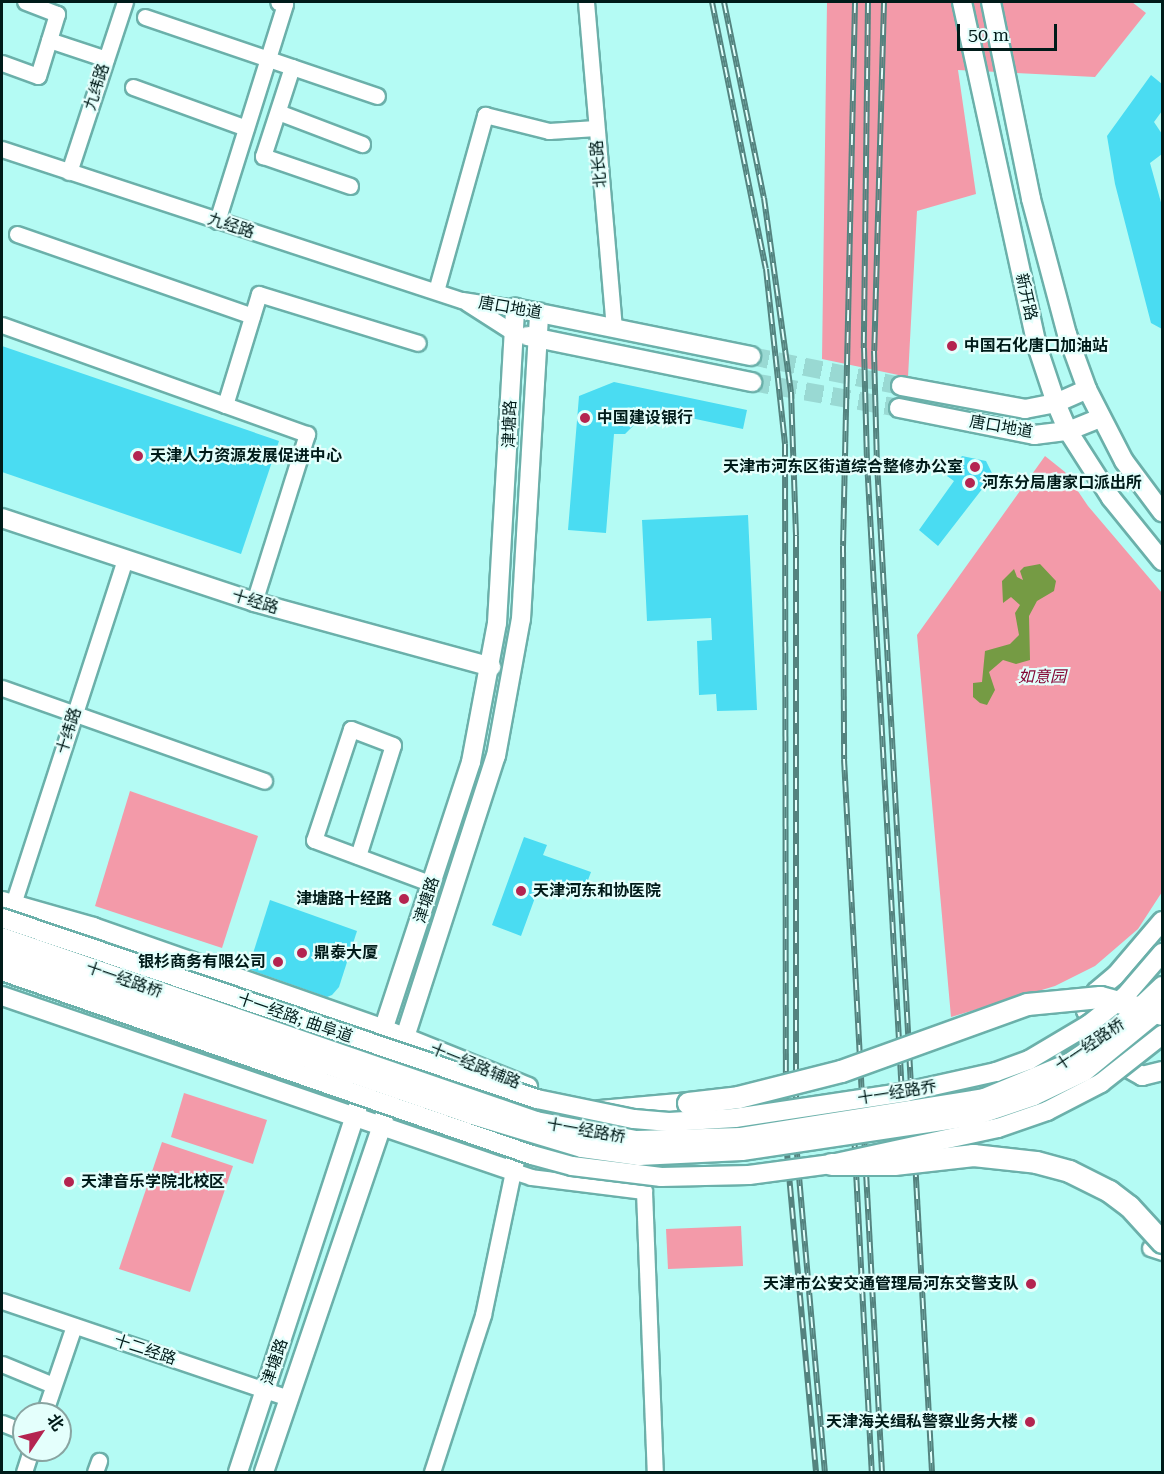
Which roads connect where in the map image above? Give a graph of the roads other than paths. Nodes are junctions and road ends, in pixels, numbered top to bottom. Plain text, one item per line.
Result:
1 (25, 2) edge
2 (124, 2) edge
3 (278, 2) edge
4 (586, 2) edge
5 (962, 2) edge
6 (991, 2) edge
7 (145, 17) dead end
8 (49, 40) junction
9 (106, 59) junction
10 (268, 59) junction
11 (2, 63) edge
12 (292, 67) junction
13 (133, 87) dead end
14 (377, 96) dead end
15 (278, 112) junction
16 (246, 128) junction
17 (596, 128) junction
18 (362, 144) dead end
19 (240, 148) junction
20 (2, 149) edge
21 (263, 156) junction
22 (69, 172) junction
23 (350, 186) dead end
24 (217, 221) junction
25 (17, 234) dead end
26 (436, 291) junction
27 (462, 300) junction
28 (515, 308) junction
29 (539, 313) junction
30 (252, 316) junction
31 (2, 325) edge
32 (614, 327) junction
33 (514, 333) junction
34 (538, 338) junction
35 (418, 343) dead end
36 (751, 356) tunnel mouth
37 (752, 382) tunnel mouth
38 (902, 386) tunnel mouth
39 (1087, 389) junction
40 (1056, 403) junction
41 (225, 405) junction
42 (899, 408) tunnel mouth
43 (1101, 418) junction
44 (1068, 431) junction
45 (1162, 512) edge
46 (2, 518) edge
47 (125, 559) junction
48 (1162, 561) edge
49 (254, 602) junction
50 (491, 667) junction
51 (512, 673) junction
52 (2, 688) edge
53 (74, 713) junction
54 (264, 781) dead end
55 (358, 856) junction
56 (432, 884) junction
57 (7, 902) edge
58 (2, 918) edge
59 (1162, 921) edge
60 (2, 937) edge
61 (1162, 953) edge
62 (2, 954) edge
63 (1135, 955) junction
64 (2, 971) edge
65 (1162, 974) edge
66 (1162, 986) edge
67 (2, 996) edge
68 (1162, 1008) edge
69 (1162, 1014) edge
70 (384, 1029) junction
71 (1162, 1035) edge
72 (405, 1037) junction
73 (1162, 1071) edge
74 (590, 1112) junction
75 (358, 1115) junction
76 (382, 1125) junction
77 (831, 1164) junction
78 (513, 1171) junction
79 (1158, 1247) edge
80 (2, 1301) edge
81 (74, 1326) junction
82 (2, 1364) edge
83 (53, 1385) junction
84 (265, 1390) junction
85 (288, 1398) junction
86 (48, 1402) edge
87 (238, 1473) edge
88 (264, 1473) edge
89 (432, 1473) edge
90 (655, 1473) edge

1 - 8 street
2 - 9 street, 九纬路
3 - 10 street
4 - 17 street, 北长路
5 - 40 main road, 新开路
6 - 39 main road, 新开路
7 - 10 street
8 - 9 street
8 - 11 street
9 - 22 street, 九纬路
10 - 12 street
10 - 16 street
12 - 14 street
12 - 15 street
13 - 16 street
15 - 18 street
15 - 21 street
16 - 19 street
17 - 26 street
17 - 32 street, 北长路
19 - 21 street
19 - 24 street
20 - 22 street, 九经路
21 - 23 street
22 - 24 street, 九经路
24 - 26 street, 九经路
25 - 30 street
26 - 27 street, 九经路
27 - 28 street, 唐口地道
27 - 33 street, 唐口地道
28 - 29 main road, 唐口地道
28 - 33 main road, 津塘路
29 - 32 main road, 唐口地道
29 - 34 main road, 津塘路
30 - 35 street
30 - 41 street
31 - 41 street
32 - 36 main road, 唐口地道
33 - 34 main road, 唐口地道
33 - 50 main road, 津塘路
34 - 37 main road, 唐口地道
34 - 51 main road, 津塘路
38 - 40 main road, 唐口地道
39 - 40 main road, 唐口地道
39 - 43 main road, 新开路
40 - 44 main road, 新开路
41 - 49 street
42 - 44 main road, 唐口地道
43 - 44 main road, 唐口地道
43 - 45 main road, 新开路
44 - 48 main road, 新开路
46 - 47 main road, 十经路
47 - 49 main road, 十经路
47 - 53 street, 十纬路
49 - 50 main road, 十经路
50 - 51 street, 十经路
50 - 56 main road, 津塘路
51 - 72 main road, 津塘路
52 - 53 street
53 - 54 street
53 - 57 street, 十纬路
55 - 55 street
55 - 56 street
56 - 70 main road, 津塘路
57 - 70 main road, 十一经路辅路
58 - 74 main road, 十一经路; 曲阜道, bridge
59 - 63 main road
60 - 66 main road, 十一经路桥, bridge
61 - 74 main road, 十一经路乔, bridge
62 - 68 main road, 十一经路桥, bridge
63 - 65 main road
63 - 73 main road
64 - 77 main road, 十一经路桥, bridge
67 - 75 main road
69 - 74 highway, bridge
70 - 72 main road, 十一经路辅路
70 - 75 main road, 津塘路
71 - 77 main road, 十一经路桥, bridge
72 - 76 main road, 津塘路
72 - 78 main road, 十一经路辅路
75 - 76 main road
75 - 84 main road, 津塘路
76 - 78 main road
76 - 85 main road, 津塘路
77 - 79 highway, bridge
78 - 89 street
78 - 90 street
80 - 81 street, 十二经路
81 - 83 street
81 - 84 street, 十二经路
82 - 83 street
83 - 86 street
84 - 85 street, 十二经路
84 - 87 main road, 津塘路
85 - 88 main road, 津塘路

